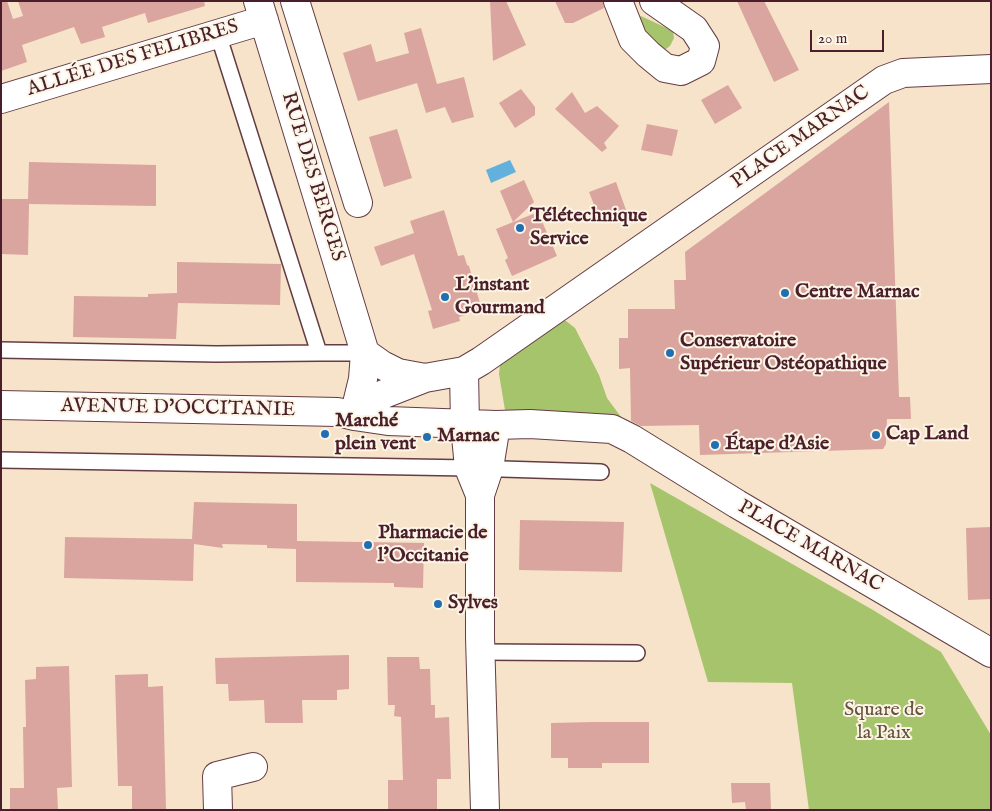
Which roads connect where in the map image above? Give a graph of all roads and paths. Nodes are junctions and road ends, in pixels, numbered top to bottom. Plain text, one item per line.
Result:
1 (295, 1) edge
2 (618, 1) edge
3 (654, 1) edge
4 (261, 11) edge
5 (218, 34) junction
6 (991, 69) edge
7 (1, 99) edge
8 (358, 203) dead end
9 (1, 350) edge
10 (319, 353) junction
11 (365, 353) junction
12 (464, 371) junction
13 (425, 378) junction
14 (1, 405) edge
15 (354, 416) junction
16 (465, 425) junction
17 (496, 426) junction
18 (632, 439) joint
19 (1, 460) edge
20 (479, 468) junction
21 (601, 472) dead end
22 (481, 652) junction
23 (637, 653) dead end
24 (991, 653) edge
25 (253, 767) dead end
26 (218, 810) edge
27 (485, 810) edge

1 - 8 street, RUE DES BERGES
2 - 3 street
4 - 5 street, ALLÉE DES FELIBRES
4 - 11 street, RUE DES BERGES
5 - 7 street, ALLÉE DES FELIBRES
5 - 10 lane
6 - 12 street, PLACE MARNAC
9 - 10 lane
10 - 11 lane
11 - 13 street
11 - 15 street
12 - 13 street
12 - 16 street
13 - 15 street
14 - 15 street, AVENUE D'OCCITANIE
15 - 16 street, AVENUE D'OCCITANIE
16 - 17 street, AVENUE D'OCCITANIE
16 - 20 street
17 - 18 street, AVENUE D'OCCITANIE
17 - 20 street
18 - 24 street, PLACE MARNAC
19 - 20 lane
20 - 21 lane
20 - 22 street
22 - 23 lane
22 - 27 street
25 - 26 street

